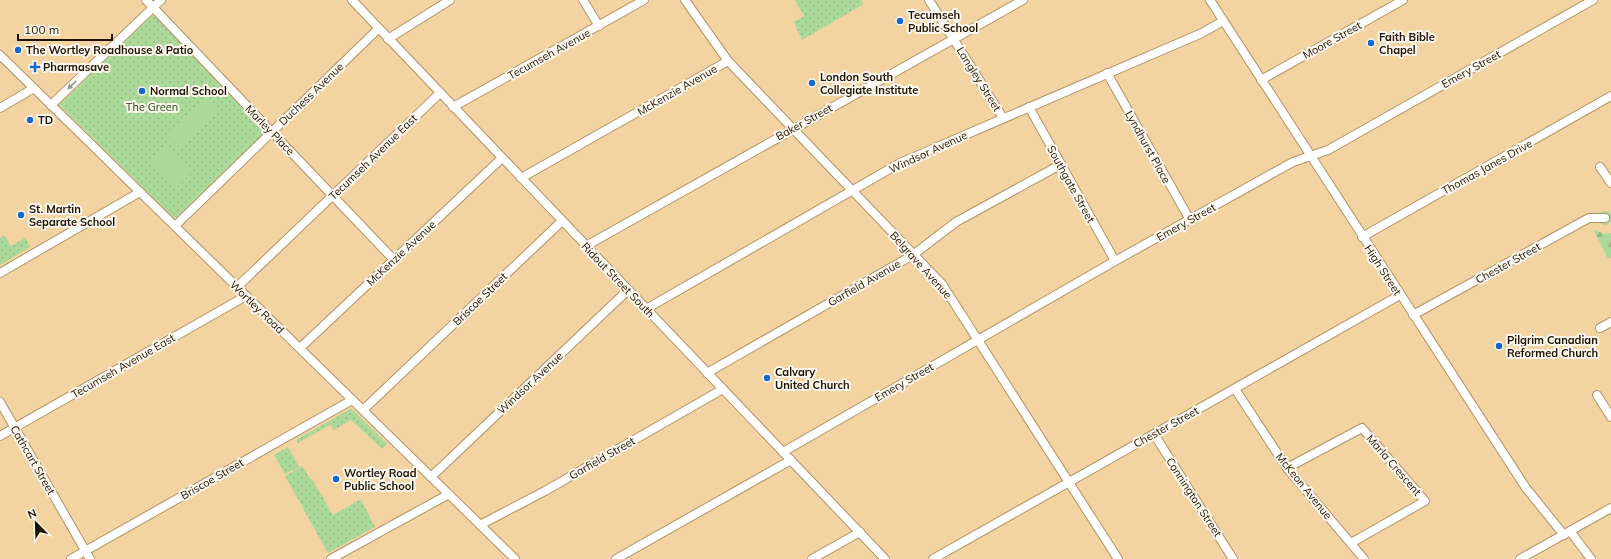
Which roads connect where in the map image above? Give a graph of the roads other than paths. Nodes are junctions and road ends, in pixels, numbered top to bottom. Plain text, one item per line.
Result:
1 (146, 0) edge
2 (161, 0) edge
3 (352, 0) edge
4 (450, 0) edge
5 (583, 0) edge
6 (644, 0) edge
7 (685, 0) edge
8 (929, 0) edge
9 (1023, 0) edge
10 (1210, 0) edge
11 (1403, 0) edge
12 (1593, 0) edge
13 (153, 8) junction
14 (1223, 21) junction
15 (599, 26) junction
16 (378, 29) junction
17 (388, 39) junction
18 (954, 39) junction
19 (0, 55) edge
20 (728, 61) junction
21 (1107, 73) junction
22 (20, 74) junction
23 (1262, 80) junction
24 (34, 88) junction
25 (440, 93) junction
26 (1611, 96) edge
27 (18, 98) junction
28 (51, 104) junction
29 (453, 107) junction
30 (1029, 107) junction
31 (0, 108) edge
32 (1004, 118) junction
33 (792, 129) junction
34 (272, 133) junction
35 (1310, 156) junction
36 (502, 158) junction
37 (1060, 164) junction
38 (1600, 167) dead end
39 (521, 178) junction
40 (1611, 183) edge
41 (853, 191) junction
42 (140, 192) junction
43 (334, 196) junction
44 (1605, 218) dead end
45 (562, 220) junction
46 (1190, 220) junction
47 (174, 226) junction
48 (1362, 237) junction
49 (586, 246) junction
50 (913, 255) junction
51 (394, 260) junction
52 (1115, 261) junction
53 (0, 273) edge
54 (237, 287) junction
55 (628, 290) junction
56 (246, 296) junction
57 (1400, 296) junction
58 (646, 309) junction
59 (1413, 315) junction
60 (1611, 322) edge
61 (1600, 328) dead end
62 (979, 340) junction
63 (300, 348) junction
64 (707, 373) junction
65 (723, 389) junction
66 (1235, 389) junction
67 (1597, 395) dead end
68 (352, 400) junction
69 (0, 402) edge
70 (363, 410) junction
71 (1611, 417) edge
72 (15, 428) junction
73 (1154, 434) junction
74 (0, 436) edge
75 (783, 452) junction
76 (791, 460) junction
77 (1287, 468) junction
78 (431, 477) junction
79 (1070, 482) junction
80 (449, 494) junction
81 (1611, 508) edge
82 (480, 525) junction
83 (860, 532) junction
84 (1567, 533) junction
85 (1351, 543) junction
86 (85, 551) junction
87 (71, 559) edge
88 (90, 559) edge
89 (331, 559) edge
90 (515, 559) edge
91 (616, 559) edge
92 (812, 559) edge
93 (885, 559) edge
94 (933, 559) edge
95 (1118, 559) edge
96 (1233, 559) edge
97 (1364, 559) edge
98 (1520, 559) edge
99 (1591, 559) edge

1 - 13 street, Marley Place
2 - 13 street
3 - 16 street, Ridout Street South
4 - 17 street
5 - 15 street
6 - 15 street, Tecumseh Avenue
7 - 20 street, Belgrave Avenue
8 - 18 street, Langley Street
9 - 18 street, Baker Street
10 - 14 street, High Street
11 - 23 street, Moore Street
12 - 35 street, Emery Street
13 -> 28 street
13 - 34 street, Marley Place
14 - 21 street, Windsor Avenue
14 - 23 street, High Street
15 - 29 street, Tecumseh Avenue
16 - 17 street, Ridout Street South
16 - 34 street, Duchess Avenue
17 - 25 street, Ridout Street South
18 - 32 street, Langley Street
18 - 33 street, Baker Street
19 - 22 street, Wortley Road
20 - 33 street, Belgrave Avenue
20 - 39 street, McKenzie Avenue
21 - 30 street, Windsor Avenue
21 - 46 street, Lyndhurst Place
22 - 24 street, Wortley Road
22 - 27 street
23 - 35 street, High Street
24 - 27 street
24 - 28 street, Wortley Road
25 - 29 street, Ridout Street South
25 - 43 street, Tecumseh Avenue East
26 - 48 street, Thomas Janes Drive
27 - 31 street
28 - 42 street, Wortley Road
29 - 36 street, Ridout Street South
30 - 32 street, Windsor Avenue
30 - 37 street, Southgate Street
32 - 41 street, Windsor Avenue
33 - 41 street, Belgrave Avenue
33 - 49 street, Baker Street
34 - 43 street, Marley Place
34 - 47 street, Duchess Avenue
35 - 46 street, Emery Street
35 - 48 street, High Street
36 - 39 street, Ridout Street South
36 - 51 street, McKenzie Avenue
37 - 50 street, Garfield Avenue
37 - 52 street, Southgate Street
38 - 40 street
39 - 45 street, Ridout Street South
41 - 50 street, Belgrave Avenue
41 - 58 street, Windsor Avenue
42 - 47 street, Wortley Road
42 - 53 street
43 - 51 street, Marley Place
43 - 54 street, Tecumseh Avenue East
44 - 59 street, Chester Street
45 - 49 street, Ridout Street South
45 - 70 street, Briscoe Street
46 - 52 street, Emery Street
47 - 54 street, Wortley Road
48 - 57 street, High Street
49 - 55 street, Ridout Street South
50 - 62 street, Belgrave Avenue
50 - 64 street, Garfield Avenue
51 - 63 street, McKenzie Avenue
52 - 62 street, Emery Street
54 - 56 street, Wortley Road
55 - 58 street, Ridout Street South
55 - 78 street, Windsor Avenue
56 - 63 street, Wortley Road
56 - 72 street, Tecumseh Avenue East
57 - 59 street, High Street
57 - 66 street, Chester Street
58 - 64 street, Ridout Street South
59 - 84 street, High Street
60 - 61 street
62 - 75 street, Emery Street
62 - 79 street, Belgrave Avenue
63 - 68 street, Wortley Road
64 - 65 street, Ridout Street South
65 - 75 street, Ridout Street South
65 - 82 street, Garfield Street
66 - 73 street, Chester Street
66 - 77 street, McKeon Avenue
67 - 71 street
68 - 70 street, Wortley Road
68 - 86 street, Briscoe Street
69 - 72 street, Cathcart Street
70 - 78 street, Wortley Road
72 - 74 street, Tecumseh Avenue East
72 - 86 street, Cathcart Street
73 - 79 street, Chester Street
73 - 96 street, Connington Street
75 - 76 street, Ridout Street South
76 - 83 street, Ridout Street South
76 - 91 street
77 - 85 street, McKeon Avenue
77 - 85 street, Marla Crescent
78 - 80 street, Wortley Road
79 - 94 street, Chester Street
79 - 95 street, Belgrave Avenue
80 - 82 street, Wortley Road
80 - 89 street
81 - 84 street
82 - 90 street, Wortley Road
83 - 92 street
83 - 93 street, Ridout Street South
84 - 98 street
84 - 99 street, High Street
85 - 97 street, McKeon Avenue
86 - 87 street, Briscoe Street
86 - 88 street, Cathcart Street

